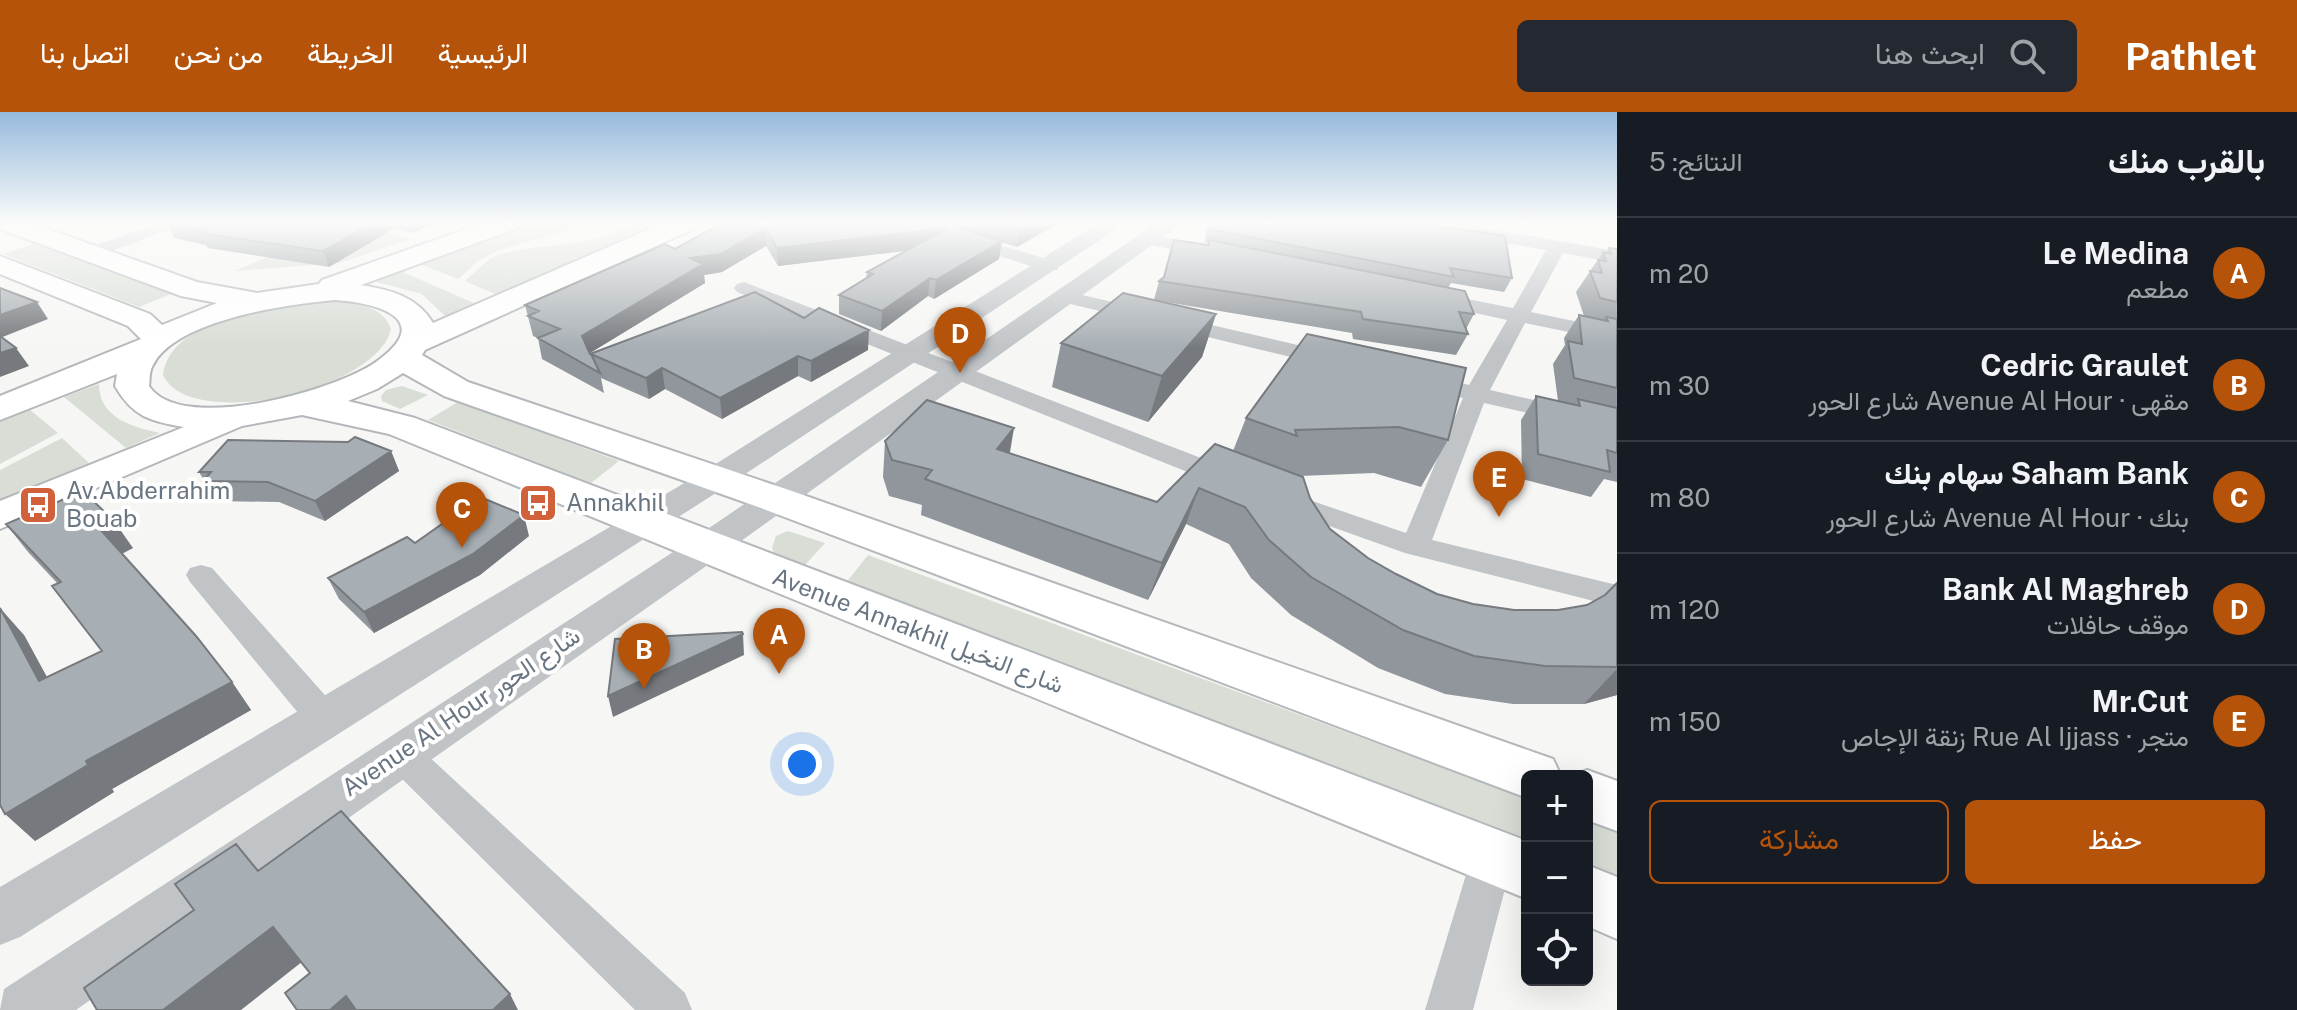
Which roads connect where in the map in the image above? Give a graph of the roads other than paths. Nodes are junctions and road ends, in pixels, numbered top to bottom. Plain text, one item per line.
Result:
1 (0, 264) edge
2 (120, 264) edge
3 (392, 264) edge
4 (592, 264) edge
5 (1013, 264) edge
6 (1086, 264) edge
7 (1547, 264) edge
8 (1058, 281) junction
9 (744, 288) dead end
10 (309, 293) junction
11 (1409, 294) edge
12 (256, 301) junction
13 (1517, 316) junction
14 (462, 320) junction
15 (1617, 336) edge
16 (156, 345) junction
17 (409, 350) junction
18 (913, 355) junction
19 (1354, 365) edge
20 (960, 373) junction
21 (1400, 376) edge
22 (1476, 394) junction
23 (490, 401) junction
24 (305, 405) junction
25 (0, 409) edge
26 (248, 415) junction
27 (1617, 426) edge
28 (715, 479) junction
29 (775, 499) junction
30 (0, 516) edge
31 (643, 523) junction
32 (1415, 546) junction
33 (706, 548) junction
34 (201, 575) dead end
35 (1617, 596) edge
36 (326, 721) junction
37 (400, 753) junction
38 (1521, 772) edge
39 (1593, 797) edge
40 (1617, 806) edge
41 (1510, 862) edge
42 (1593, 898) edge
43 (1617, 908) edge
44 (0, 918) edge
45 (25, 1010) edge
46 (668, 1010) edge
47 (1449, 1010) edge

1 - 16 main road
2 - 12 main road
3 - 10 main road
4 - 14 main road
5 - 8 street
6 - 8 street, Avenue Al Hour شارع الحور
7 - 13 street
8 - 18 street, Avenue Al Hour شارع الحور
8 - 19 street
8 - 20 street, Avenue Al Hour شارع الحور
9 - 18 street
10 - 12 main road
10 - 17 main road
11 - 13 street
12 - 16 main road
13 - 15 street
13 - 22 street
14 - 17 main road
14 - 23 main road
16 - 25 main road
16 - 26 main road
17 - 23 main road
17 - 24 main road
18 - 20 street
18 - 28 street, Avenue Al Hour شارع الحور
20 - 29 street, Avenue Al Hour شارع الحور
20 - 32 street
21 - 22 street
22 - 27 street
22 - 32 street
23 - 28 main road
24 - 26 main road
24 - 31 main road, Avenue Annakhil شارع النخيل
26 - 30 main road
28 - 29 main road
28 - 31 street, Avenue Al Hour شارع الحور
29 - 33 street, Avenue Al Hour شارع الحور
29 - 38 main road
31 - 33 main road, Avenue Annakhil شارع النخيل
31 - 36 street, Avenue Al Hour شارع الحور
32 - 35 street
33 - 37 street, Avenue Al Hour شارع الحور
33 - 41 main road, Avenue Annakhil شارع النخيل
34 - 36 street
36 - 44 street, Avenue Al Hour شارع الحور
37 - 45 street, Avenue Al Hour شارع الحور
37 - 46 street
39 - 40 main road
41 - 47 street
42 - 43 main road

